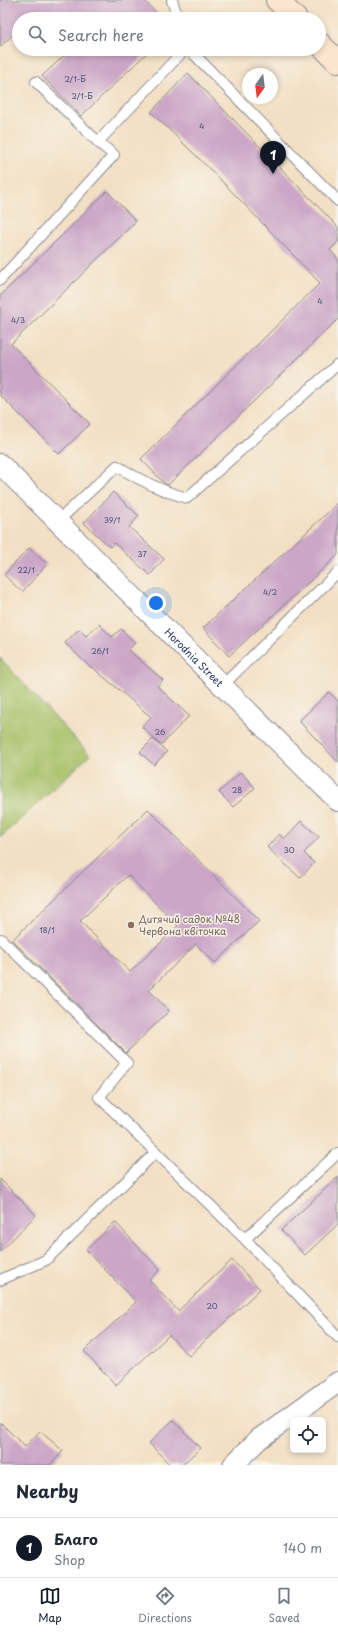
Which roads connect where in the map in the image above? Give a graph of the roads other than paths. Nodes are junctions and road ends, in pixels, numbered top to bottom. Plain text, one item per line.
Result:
1 (172, 0) edge
2 (277, 0) edge
3 (176, 12) edge
4 (289, 12) edge
5 (178, 56) edge
6 (196, 56) edge
7 (36, 82) dead end
8 (98, 142) junction
9 (338, 201) edge
10 (0, 280) edge
11 (338, 364) edge
12 (0, 464) edge
13 (58, 521) junction
14 (338, 572) edge
15 (223, 685) junction
16 (338, 801) edge
17 (1, 939) dead end
18 (156, 1152) junction
19 (338, 1153) edge
20 (245, 1239) junction
21 (0, 1280) edge
22 (338, 1338) edge
23 (336, 1386) edge
24 (233, 1465) edge

1 - 3 lane
2 - 4 main road
5 - 8 lane
6 - 9 lane
7 - 8 lane
8 - 10 lane
11 - 13 lane
12 - 13 street, Horodnia Street
13 - 15 street, Horodnia Street
14 - 15 lane
15 - 16 street, Horodnia Street
17 - 18 lane
18 - 20 lane
18 - 21 lane
19 - 20 lane
20 - 22 lane
23 - 24 street

